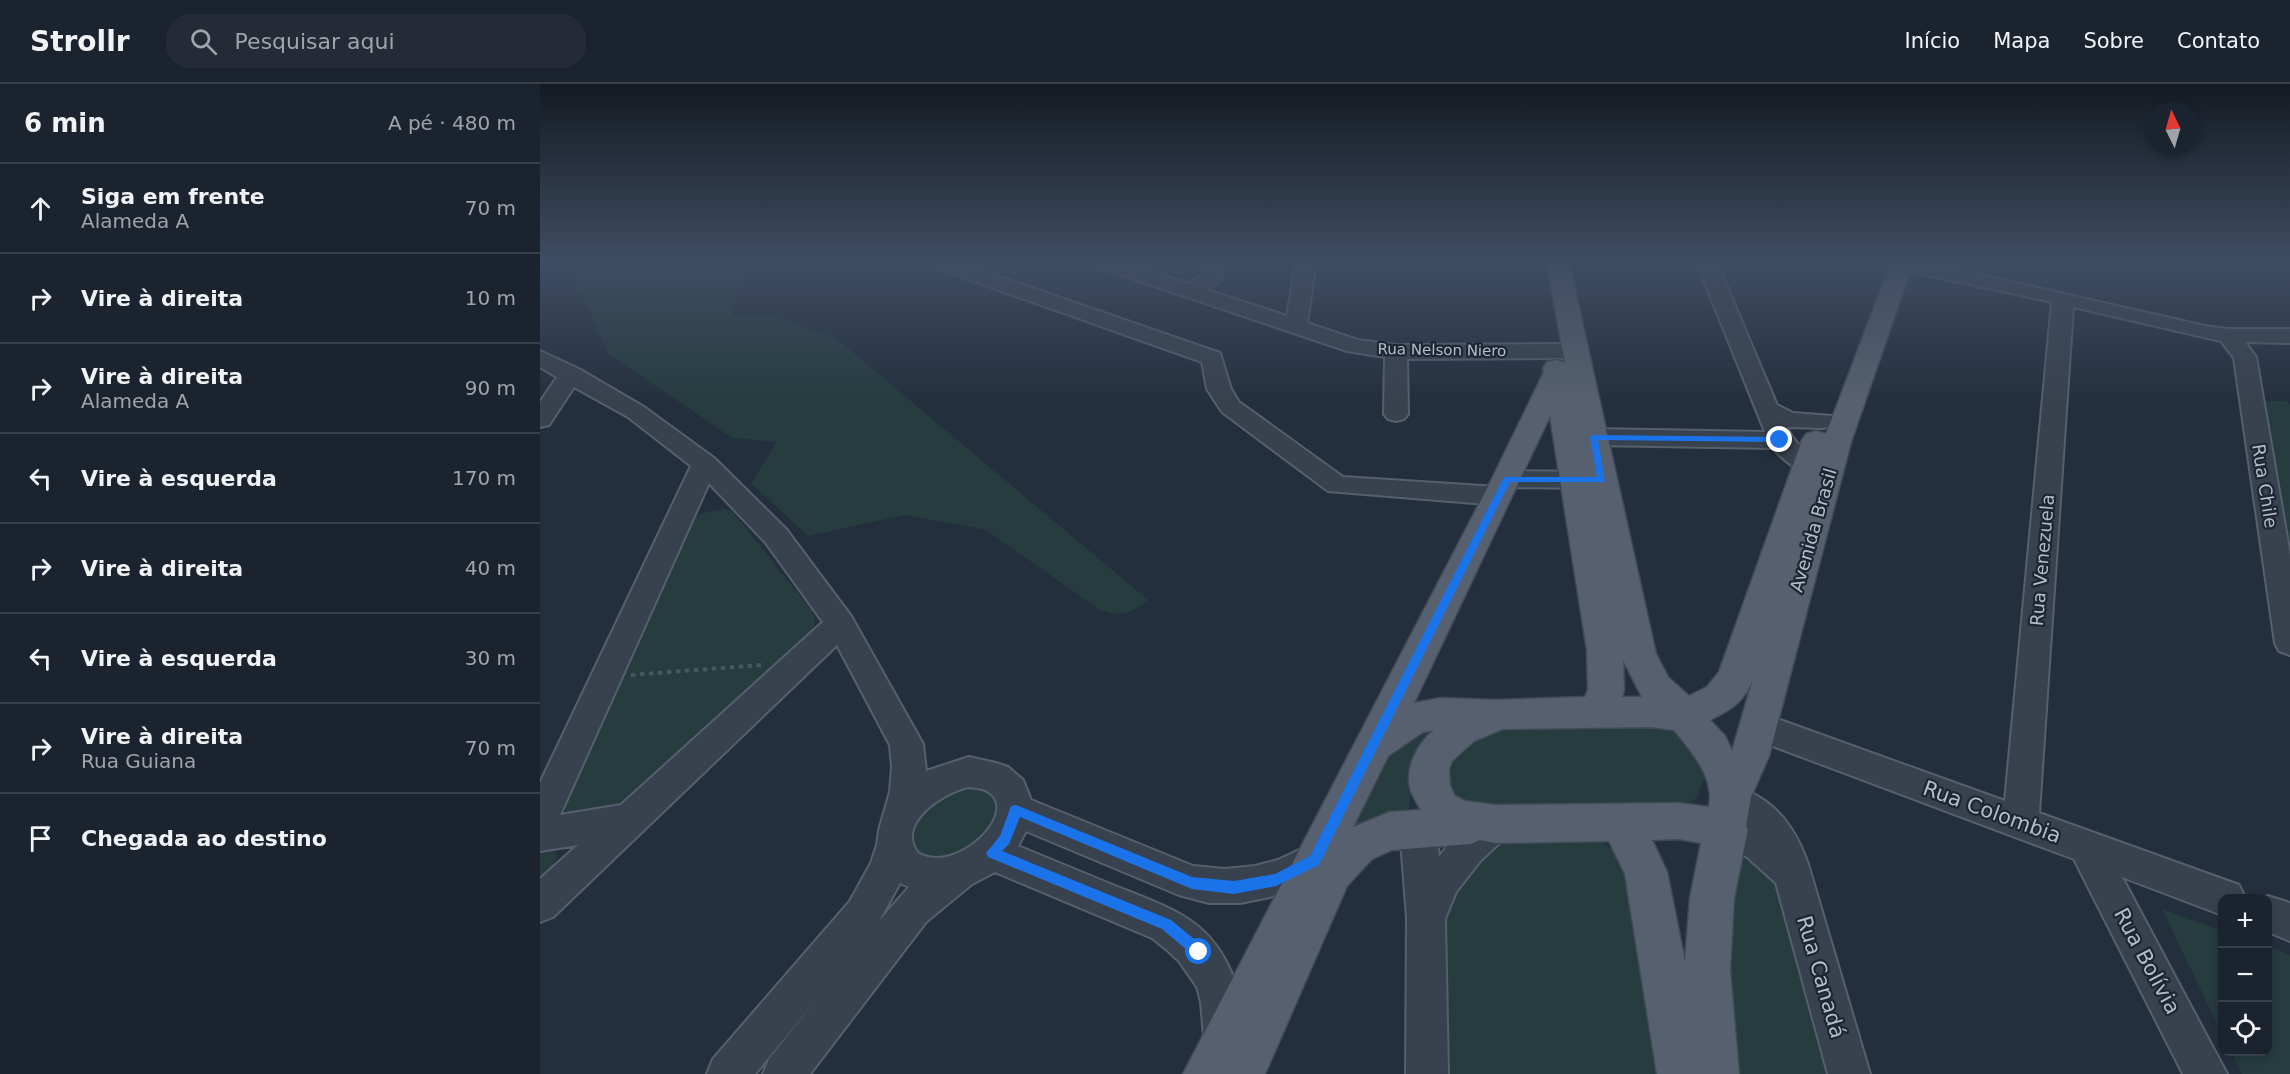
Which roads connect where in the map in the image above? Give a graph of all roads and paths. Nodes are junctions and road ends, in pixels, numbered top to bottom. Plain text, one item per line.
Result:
1 (1073, 309) edge
2 (1244, 309) edge
3 (1299, 309) edge
4 (1549, 309) edge
5 (1560, 309) edge
6 (1729, 309) edge
7 (1865, 309) edge
8 (1882, 309) edge
9 (2062, 309) edge
10 (2110, 309) edge
11 (1296, 327) junction
12 (2228, 335) junction
13 (2290, 336) edge
14 (1396, 351) junction
15 (540, 358) edge
16 (1562, 358) junction
17 (571, 374) junction
18 (1767, 409) junction
19 (1396, 414) dead end
20 (540, 420) edge
21 (1823, 421) junction
22 (1594, 437) junction
23 (1780, 440) junction
24 (705, 464) junction
25 (1818, 468) junction
26 (1589, 480) junction
27 (1503, 488) junction
28 (1600, 538) junction
29 (1784, 580) junction
30 (1595, 595) junction
31 (1626, 596) junction
32 (840, 624) junction
33 (2290, 643) edge
34 (799, 662) junction
35 (606, 677) junction
36 (1597, 712) junction
37 (1500, 714) junction
38 (1684, 716) junction
39 (1758, 726) junction
40 (906, 744) junction
41 (1371, 747) junction
42 (1429, 769) junction
43 (969, 772) junction
44 (1730, 808) junction
45 (1016, 810) junction
46 (540, 820) edge
47 (629, 820) junction
48 (1620, 821) junction
49 (2021, 822) junction
50 (1495, 824) junction
51 (1418, 829) junction
52 (897, 834) junction
53 (540, 835) edge
54 (2087, 847) junction
55 (992, 853) junction
56 (1314, 860) junction
57 (959, 872) junction
58 (2218, 895) edge
59 (542, 900) edge
60 (2272, 915) edge
61 (1426, 918) junction
62 (2290, 922) edge
63 (1233, 1057) edge
64 (729, 1074) edge
65 (784, 1074) edge
66 (1208, 1074) edge
67 (1428, 1074) edge
68 (1682, 1074) edge
69 (1714, 1074) edge
70 (1849, 1074) edge
71 (2206, 1074) edge

1 - 27 street
2 - 11 street, Rua Nelson Niero
3 - 11 street
4 - 16 main road
5 - 16 main road
6 - 18 street
7 - 21 main road, Avenida Brasil
8 - 25 main road, Avenida Brasil
9 - 49 street, Rua Venezuela
10 - 12 street
11 - 14 street, Rua Nelson Niero
12 - 13 street
12 - 33 street, Rua Chile
14 - 16 street, Rua Nelson Niero
14 - 19 street
15 - 17 street
16 - 22 main road
16 - 26 main road
16 - 27 main road
17 - 20 street
17 - 24 street
18 - 21 street
18 - 23 street
21 - 25 main road, Avenida Brasil
22 - 23 street
22 - 26 main road
23 - 25 street
24 - 32 street
24 - 35 street
25 - 29 main road, Avenida Brasil
26 - 27 street
26 - 28 main road
27 - 41 main road
28 - 30 main road
28 - 31 main road
29 - 38 main road, Avenida Brasil
29 - 39 main road, Avenida Brasil
30 - 31 street
30 - 36 main road
31 - 38 main road
32 - 34 street
32 - 40 street
34 - 35 path
34 - 47 street
35 - 46 street
36 - 37 main road
36 - 38 main road
37 - 41 main road
37 - 42 main road
38 - 44 main road
39 - 44 main road, Avenida Brasil
39 - 49 street, Rua Colombia
40 - 43 street
40 - 52 street
41 - 56 main road
42 - 50 main road
42 - 51 main road
43 - 45 street
43 - 52 street
44 - 48 main road
44 - 69 main road, Avenida Brasil
44 - 70 street, Rua Canadá
45 - 55 street
45 - 56 street
47 - 53 street
47 - 59 street
48 - 50 main road
48 - 68 main road
49 - 54 street, Rua Colombia
50 - 51 main road
50 - 61 street
51 - 61 street
51 - 63 main road
52 - 57 street
52 - 64 street
54 - 58 street, Rua Colombia
54 - 71 street, Rua Bolívia
55 - 57 street
55 - 63 street
56 - 63 main road
57 - 65 street
60 - 62 street
61 - 67 street
63 - 66 main road

